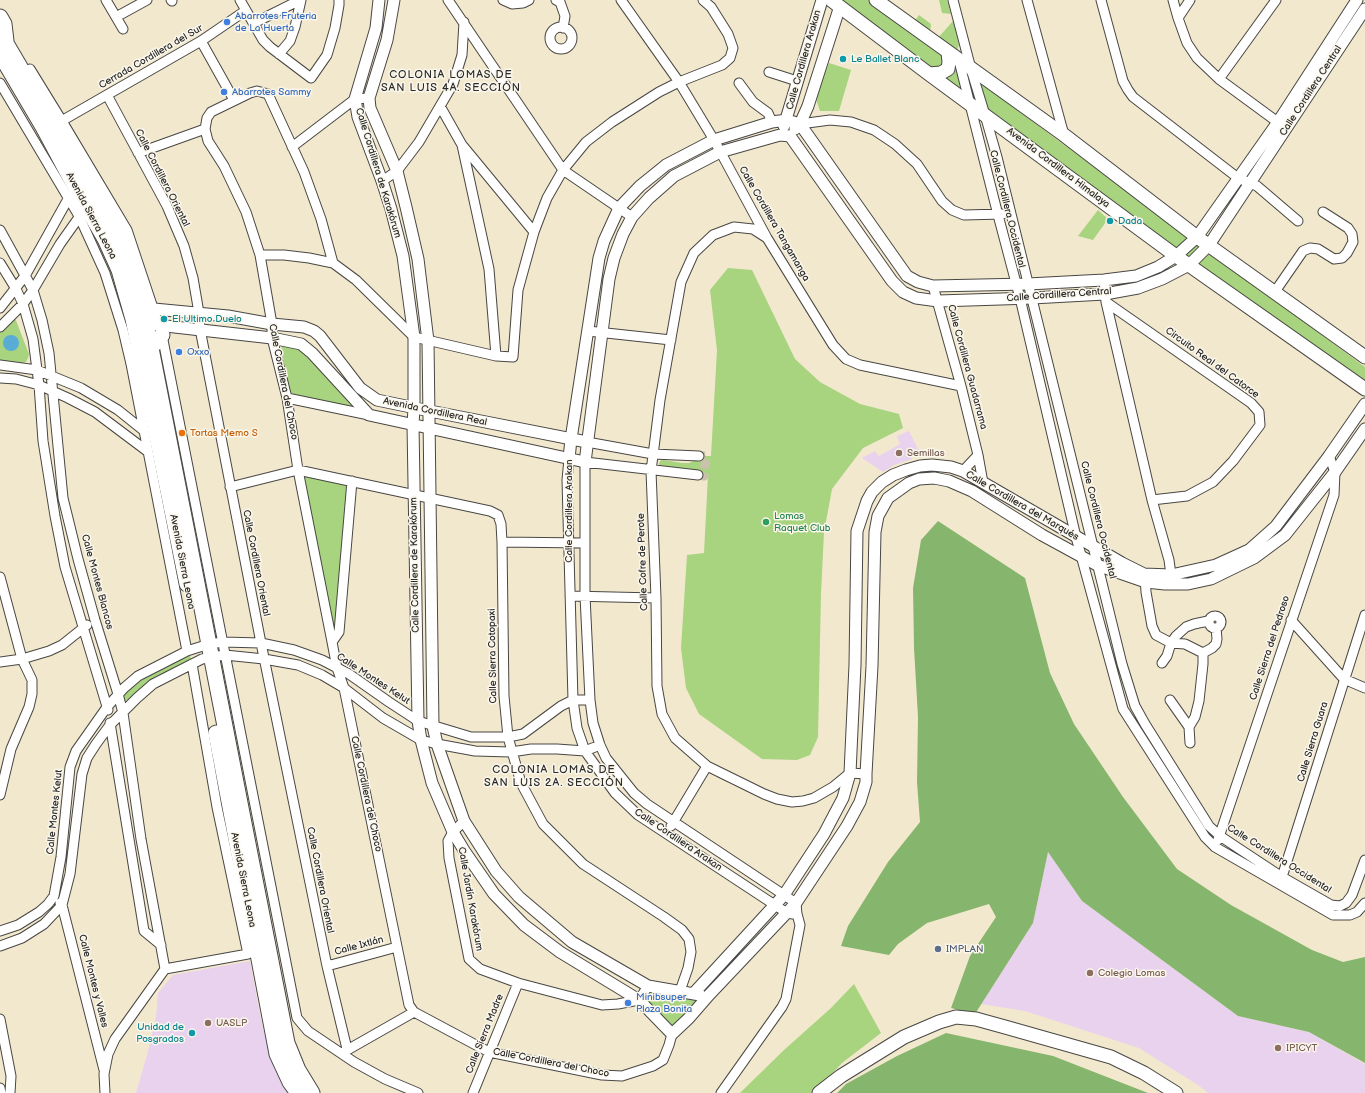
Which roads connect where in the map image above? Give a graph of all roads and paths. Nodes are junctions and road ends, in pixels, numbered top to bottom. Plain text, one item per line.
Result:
1 (106, 0) edge
2 (147, 0) edge
3 (240, 0) edge
4 (301, 0) edge
5 (339, 0) edge
6 (379, 0) edge
7 (394, 0) edge
8 (448, 0) edge
9 (503, 0) edge
10 (529, 0) edge
11 (556, 0) edge
12 (621, 0) edge
13 (703, 0) edge
14 (822, 0) edge
15 (876, 0) edge
16 (953, 0) edge
17 (1027, 0) edge
18 (1101, 0) edge
19 (1173, 0) edge
20 (1190, 0) edge
21 (1276, 0) edge
22 (1357, 0) edge
23 (836, 3) edge
24 (1365, 9) edge
25 (245, 10) junction
26 (116, 17) junction
27 (0, 18) edge
28 (1178, 18) junction
29 (464, 22) junction
30 (254, 23) junction
31 (563, 28) dead end
32 (123, 29) dead end
33 (201, 41) junction
34 (2, 43) edge
35 (948, 52) junction
36 (279, 54) junction
37 (959, 61) junction
38 (1320, 66) junction
39 (0, 69) edge
40 (971, 69) junction
41 (769, 72) dead end
42 (929, 74) junction
43 (1219, 79) junction
44 (679, 82) junction
45 (797, 82) junction
46 (0, 83) edge
47 (739, 83) dead end
48 (107, 95) junction
49 (369, 98) junction
50 (355, 99) junction
51 (234, 100) junction
52 (969, 104) junction
53 (440, 106) junction
54 (985, 115) junction
55 (787, 120) junction
56 (772, 122) junction
57 (53, 124) junction
58 (800, 124) junction
59 (1282, 125) junction
60 (205, 129) junction
61 (785, 135) junction
62 (1064, 135) junction
63 (714, 140) junction
64 (462, 145) junction
65 (292, 147) junction
66 (720, 152) junction
67 (138, 153) junction
68 (76, 161) junction
69 (563, 170) junction
70 (397, 171) junction
71 (1238, 178) junction
72 (382, 181) junction
73 (1249, 184) junction
74 (79, 204) junction
75 (619, 208) junction
76 (1323, 212) dead end
77 (1010, 214) junction
78 (998, 215) junction
79 (632, 217) junction
80 (1298, 221) dead end
81 (0, 230) edge
82 (534, 232) junction
83 (1197, 237) junction
84 (767, 238) junction
85 (119, 240) junction
86 (1209, 245) junction
87 (260, 255) junction
88 (1176, 256) junction
89 (0, 263) edge
90 (333, 263) junction
91 (1189, 265) junction
92 (25, 276) junction
93 (1104, 280) junction
94 (1016, 284) junction
95 (1028, 284) junction
96 (933, 286) junction
97 (16, 289) junction
98 (33, 290) junction
99 (1274, 293) junction
100 (1020, 298) junction
101 (1032, 298) junction
102 (1106, 298) junction
103 (938, 301) junction
104 (23, 304) junction
105 (139, 305) junction
106 (0, 308) edge
107 (199, 313) junction
108 (272, 324) junction
109 (149, 325) junction
110 (0, 327) edge
111 (200, 329) junction
112 (588, 331) junction
113 (602, 333) junction
114 (272, 338) junction
115 (414, 338) junction
116 (671, 340) junction
117 (428, 341) junction
118 (151, 348) junction
119 (496, 356) junction
120 (1365, 357) edge
121 (0, 365) edge
122 (37, 370) junction
123 (50, 374) junction
124 (0, 378) edge
125 (39, 385) junction
126 (961, 386) junction
127 (1365, 389) edge
128 (53, 391) junction
129 (287, 398) junction
130 (1365, 404) edge
131 (414, 408) junction
132 (430, 411) junction
133 (368, 415) junction
134 (574, 418) junction
135 (413, 425) junction
136 (430, 429) junction
137 (1365, 429) edge
138 (143, 430) junction
139 (552, 435) junction
140 (570, 439) junction
141 (587, 442) junction
142 (148, 451) junction
143 (653, 454) junction
144 (978, 455) junction
145 (699, 456) dead end
146 (1329, 456) junction
147 (569, 459) junction
148 (585, 462) junction
149 (298, 470) junction
150 (651, 471) junction
151 (963, 471) junction
152 (1335, 472) junction
153 (698, 475) dead end
154 (893, 475) junction
155 (352, 481) junction
156 (983, 483) junction
157 (230, 487) junction
158 (901, 488) junction
159 (414, 495) junction
160 (430, 497) junction
161 (1152, 500) junction
162 (1052, 523) junction
163 (1042, 535) junction
164 (1076, 537) junction
165 (502, 542) junction
166 (570, 543) junction
167 (585, 543) junction
168 (1093, 546) junction
169 (1082, 557) junction
170 (1098, 565) junction
171 (1171, 575) junction
172 (0, 577) edge
173 (1145, 578) junction
174 (570, 596) junction
175 (585, 596) junction
176 (656, 598) junction
177 (1365, 615) edge
178 (95, 620) junction
179 (1291, 620) junction
180 (83, 627) junction
181 (332, 642) junction
182 (261, 643) junction
183 (1171, 643) junction
184 (206, 652) junction
185 (1202, 653) junction
186 (22, 659) junction
187 (264, 659) junction
188 (0, 662) edge
189 (1162, 663) dead end
190 (855, 665) junction
191 (872, 666) junction
192 (337, 668) junction
193 (1344, 679) junction
194 (344, 688) junction
195 (1365, 688) edge
196 (118, 694) junction
197 (573, 700) junction
198 (590, 700) junction
199 (1170, 700) dead end
200 (1135, 706) junction
201 (108, 707) junction
202 (1123, 710) junction
203 (123, 713) junction
204 (418, 721) junction
205 (110, 725) junction
206 (433, 726) junction
207 (1189, 727) junction
208 (508, 737) junction
209 (421, 740) junction
210 (1190, 743) dead end
211 (437, 744) junction
212 (600, 745) junction
213 (585, 750) junction
214 (511, 752) junction
215 (226, 756) junction
216 (707, 766) junction
217 (850, 773) junction
218 (866, 774) junction
219 (0, 794) edge
220 (464, 821) junction
221 (673, 822) junction
222 (453, 832) junction
223 (666, 834) junction
224 (1220, 836) junction
225 (1215, 847) junction
226 (1365, 860) edge
227 (1282, 876) junction
228 (784, 895) junction
229 (54, 896) junction
230 (796, 903) junction
231 (1365, 903) edge
232 (62, 905) junction
233 (776, 905) junction
234 (792, 913) junction
235 (0, 931) edge
236 (0, 946) edge
237 (160, 946) junction
238 (397, 947) junction
239 (326, 966) junction
240 (165, 970) junction
241 (518, 983) junction
242 (648, 986) junction
243 (680, 991) junction
244 (693, 994) junction
245 (709, 995) junction
246 (640, 1000) junction
247 (414, 1012) junction
248 (0, 1019) edge
249 (672, 1034) junction
250 (2, 1046) edge
251 (344, 1051) junction
252 (490, 1052) junction
253 (104, 1074) junction
254 (0, 1088) edge
255 (1, 1093) edge
256 (10, 1093) edge
257 (105, 1093) edge
258 (298, 1093) edge
259 (312, 1093) edge
260 (418, 1093) edge
261 (473, 1093) edge
262 (721, 1093) edge
263 (819, 1093) edge
264 (1176, 1093) edge

1 - 26 street
2 - 26 street
3 - 25 street
4 - 30 street
4 - 36 street
5 - 36 street
6 - 50 street, Calle Cordillera de Karakórum
7 - 49 street, Calle Cordillera de Karakórum
8 - 29 street
9 - 10 street
11 - 31 street
12 - 44 street, Calle Cordillera Tangamanga
13 - 44 street
14 - 45 street, Calle Cordillera Arakan
15 - 35 main road
16 - 40 street, Calle Cordillera Occidental
17 - 62 street
18 - 71 street
19 - 28 street
20 - 28 street
21 - 43 street
22 - 38 street, Calle Cordillera Central
23 - 42 main road, Avenida Cordillera Himalaya
23 - 58 street, Calle Cordillera Arakan
24 - 38 street, Calle Cordillera Central
25 - 30 street
25 - 33 street, Cerrada Cordillera del Sur
26 - 32 street
27 - 34 highway
28 - 43 street
29 - 53 street
29 - 69 street
30 - 36 street
33 - 48 street, Cerrada Cordillera del Sur
33 - 51 street
34 - 57 highway, Avenida Sierra Leona
34 - 57 highway, Avenida Sierra Leona
35 - 37 main road
35 - 42 main road
37 - 40 main road
37 - 52 street, Calle Cordillera Occidental
38 - 59 street, Calle Cordillera Central
39 - 57 highway
40 - 54 street, Calle Cordillera Occidental
40 - 62 main road
41 - 45 street
42 - 52 main road, Avenida Cordillera Himalaya
43 - 59 street
44 - 63 street, Calle Cordillera Tangamanga
44 - 69 street
45 - 55 street, Calle Cordillera Arakan
46 - 74 street, Avenida Sierra Leona
47 - 56 street
48 - 57 street, Cerrada Cordillera del Sur
48 - 67 street, Calle Cordillera Oriental
49 - 50 street
49 - 70 street, Calle Cordillera de Karakórum
50 - 65 street
50 - 72 street, Calle Cordillera de Karakórum
51 - 60 street
51 - 65 street
52 - 54 main road, Avenida Cordillera Himalaya
52 - 78 street, Calle Cordillera Occidental
53 - 64 street
53 - 70 street
54 - 77 street, Calle Cordillera Occidental
54 - 88 main road, Avenida Cordillera Himalaya
55 - 56 street, Calle Cordillera Arakan
55 - 58 street, Calle Cordillera Arakan
55 - 61 street
56 - 63 street, Calle Cordillera Arakan
57 - 68 highway, Avenida Sierra Leona
57 - 74 highway, Avenida Sierra Leona
57 - 105 street, Avenida Sierra Leona
58 - 61 street, Calle Cordillera Arakan
58 - 78 street, Calle Cordillera Arakan
58 - 96 street, Calle Cordillera Central
59 - 71 street, Calle Cordillera Central
59 - 73 street, Calle Cordillera Central
60 - 67 street
60 - 87 street, Calle Cordillera del Choco
61 - 66 street, Calle Cordillera Arakan
61 - 103 street, Calle Cordillera Central
62 - 83 main road
63 - 66 street, Calle Cordillera Tangamanga
63 - 75 street, Calle Cordillera Arakan
64 - 82 street
64 - 119 street
65 - 90 street
66 - 79 street, Calle Cordillera Arakan
66 - 84 street, Calle Cordillera Tangamanga
67 - 107 street, Calle Cordillera Oriental
68 - 74 highway
68 - 85 highway, Avenida Sierra Leona
69 - 75 street
69 - 82 street
70 - 72 street
70 - 117 street, Calle Cordillera de Karakórum
71 - 73 street
71 - 83 street, Calle Cordillera Central
72 - 115 street, Calle Cordillera de Karakórum
73 - 80 street
73 - 86 street, Calle Cordillera Central
74 - 85 highway
74 - 92 street
74 - 98 street
74 - 105 highway, Avenida Sierra Leona
74 - 138 street, Avenida Sierra Leona
75 - 79 street
75 - 112 street, Calle Cordillera Arakan
76 - 99 street
77 - 78 street, Calle Cordillera Arakan
77 - 95 street, Calle Cordillera Occidental
78 - 94 street, Calle Cordillera Occidental
79 - 113 street, Calle Cordillera Arakan
81 - 92 street, Calle Montes Blancos
82 - 119 street
83 - 86 main road
83 - 88 street, Calle Cordillera Central
84 - 116 street, Calle Cofre de Perote
84 - 126 street, Calle Cordillera Tangamanga
85 - 105 highway, Avenida Sierra Leona
86 - 91 street, Calle Cordillera Central
86 - 99 main road
87 - 90 street
87 - 108 street, Calle Cordillera del Choco
88 - 91 main road, Avenida Cordillera Himalaya
88 - 93 street, Calle Cordillera Central
89 - 97 street
90 - 115 street
91 - 102 street, Calle Cordillera Central
91 - 127 main road, Avenida Cordillera Himalaya
92 - 97 street
92 - 98 street, Calle Montes Blancos
93 - 95 street, Calle Cordillera Central
93 - 102 street
94 - 95 street, Calle Cordillera Central
94 - 96 street, Calle Cordillera Central
94 - 100 street, Calle Cordillera Occidental
95 - 101 street, Calle Cordillera Occidental
96 - 103 street, Calle Cordillera Guadarrama
97 - 104 street
97 - 106 street
98 - 104 street
98 - 123 street, Calle Montes Blancos
99 - 120 main road
100 - 101 street, Calle Cordillera Central
100 - 103 street, Calle Cordillera Central
100 - 164 street, Calle Cordillera Occidental
101 - 102 street, Calle Cordillera Central
101 - 168 street, Calle Cordillera Occidental
102 - 161 street
102 - 161 street, Circuito Real del Catorce
103 - 126 street, Calle Cordillera Guadarrama
104 - 110 street
104 - 122 street
105 - 107 street, Avenida Cordillera Real
105 - 109 highway, Avenida Sierra Leona
105 - 109 street, Avenida Sierra Leona
107 - 108 street, Avenida Cordillera Real
107 - 111 street, Calle Cordillera Oriental
108 - 114 street, Calle Cordillera del Choco
108 - 131 street, Avenida Cordillera Real
109 - 111 street
109 - 118 highway
109 - 118 highway, Avenida Sierra Leona
109 - 184 highway, Avenida Sierra Leona
109 - 184 street, Avenida Sierra Leona
111 - 114 street
111 - 157 street, Calle Cordillera Oriental
112 - 113 street
112 - 134 street, Calle Cordillera Arakan
113 - 116 street
113 - 141 street, Calle Cordillera Arakan
114 - 129 street, Calle Cordillera del Choco
114 - 133 street
115 - 117 street
115 - 131 street, Calle Cordillera de Karakórum
116 - 143 street, Calle Cofre de Perote
117 - 119 street
117 - 132 street, Calle Cordillera de Karakórum
118 - 184 highway, Avenida Sierra Leona
121 - 122 street
122 - 123 street
122 - 125 street
123 - 128 street, Calle Montes Blancos
123 - 138 street
124 - 125 street
125 - 128 street
125 - 180 street
126 - 144 street, Calle Cordillera Guadarrama
128 - 142 street
128 - 178 street, Calle Montes Blancos
129 - 133 street, Avenida Cordillera Real
129 - 149 street, Calle Cordillera del Choco
130 - 146 street, Calle Cordillera del Marqués
131 - 132 street, Avenida Cordillera Real
131 - 135 street, Calle Cordillera de Karakórum
132 - 136 street, Calle Cordillera de Karakórum
132 - 139 street, Avenida Cordillera Real
133 - 135 street, Avenida Cordillera Real
134 - 139 street
134 - 140 street, Calle Cordillera Arakan
135 - 136 street, Avenida Cordillera Real
135 - 159 street, Calle Cordillera de Karakórum
136 - 147 street, Avenida Cordillera Real
136 - 160 street, Calle Cordillera de Karakórum
137 - 152 street, Calle Cordillera del Marqués
138 - 142 street, Avenida Sierra Leona
139 - 140 street, Avenida Cordillera Real
140 - 141 street, Avenida Cordillera Real
140 - 147 street, Calle Cordillera Arakan
141 - 143 street, Avenida Cordillera Real
141 - 148 street, Calle Cordillera Arakan
142 - 184 street, Avenida Sierra Leona
143 - 145 street, Avenida Cordillera Real
143 - 150 street, Calle Cofre de Perote
144 - 151 street
144 - 156 street, Calle Cordillera Guadarrama
146 - 152 street, Calle Sierra del Pedroso
146 - 171 street, Calle Cordillera del Marqués
147 - 148 street, Avenida Cordillera Real
147 - 166 street, Calle Cordillera Arakan
148 - 150 street, Avenida Cordillera Real
148 - 167 street, Calle Cordillera Arakan
149 - 155 street, Calle Sierra Cotopaxi
149 - 157 street, Calle Sierra Cotopaxi
149 - 181 street, Calle Cordillera del Choco
150 - 153 street, Avenida Cordillera Real
150 - 176 street, Calle Cofre de Perote
151 - 154 street, Calle Cordillera del Marqués
151 - 156 street, Calle Cordillera del Marqués
152 - 173 street, Calle Cordillera del Marqués
152 - 179 street, Calle Sierra del Pedroso
154 - 158 street
154 - 190 street, Calle Cordillera del Marqués
155 - 159 street, Calle Sierra Cotopaxi
155 - 181 street
156 - 162 street, Calle Cordillera del Marqués
157 - 182 street, Calle Cordillera Oriental
158 - 163 street, Calle Cordillera del Marqués
158 - 191 street, Calle Cordillera del Marqués
159 - 160 street, Calle Sierra Cotopaxi
159 - 204 street, Calle Cordillera de Karakórum
160 - 165 street, Calle Sierra Cotopaxi
160 - 206 street, Calle Cordillera de Karakórum
161 - 171 street
162 - 163 street
162 - 164 street, Calle Cordillera del Marqués
163 - 169 street, Calle Cordillera del Marqués
164 - 168 street, Calle Cordillera del Marqués
164 - 169 street, Calle Cordillera Occidental
165 - 166 street
165 - 208 street, Calle Sierra Cotopaxi
166 - 167 street
166 - 174 street, Calle Cordillera Arakan
167 - 175 street, Calle Cordillera Arakan
168 - 170 street, Calle Cordillera Occidental
168 - 173 street, Calle Cordillera del Marqués
169 - 170 street, Calle Cordillera del Marqués
169 - 202 street, Calle Cordillera Occidental
170 - 173 street, Calle Cordillera del Marqués
170 - 200 street, Calle Cordillera Occidental
171 - 173 street, Calle Cordillera del Marqués
172 - 186 street
173 - 183 street
174 - 175 street
174 - 197 street, Calle Cordillera Arakan
175 - 176 street
175 - 198 street, Calle Cordillera Arakan
176 - 216 street, Calle Cofre de Perote
177 - 193 street, Calle Sierra Guara
178 - 180 street
178 - 196 street, Calle Montes Blancos
179 - 193 street
179 - 224 street, Calle Sierra del Pedroso
180 - 186 street
180 - 201 street
181 - 192 street, Calle Cordillera del Choco
182 - 184 street, Calle Montes Kelut
182 - 187 street, Calle Cordillera Oriental
182 - 192 street, Calle Montes Kelut
183 - 185 street
183 - 185 street
183 - 189 street
184 - 187 street
184 - 196 street, Calle Montes Kelut
184 - 203 street, Calle Montes Kelut
184 - 215 highway, Avenida Sierra Leona
184 - 240 street, Avenida Sierra Leona
184 - 251 street, Avenida Sierra Leona
185 - 207 street
186 - 188 street
186 - 219 street
187 - 194 street
187 - 239 street, Calle Cordillera Oriental
190 - 191 street
190 - 217 street, Calle Cordillera del Marqués
191 - 218 street, Calle Cordillera del Marqués
192 - 194 street, Calle Cordillera del Choco
192 - 204 street, Calle Montes Kelut
193 - 195 street
193 - 227 street, Calle Sierra Guara
194 - 209 street
194 - 238 street, Calle Cordillera del Choco
196 - 201 street, Calle Montes Kelut
196 - 203 street, Calle Montes Blancos
197 - 198 street
197 - 208 street, Calle Montes Kelut
197 - 213 street, Calle Cordillera Arakan
198 - 212 street, Calle Cordillera Arakan
199 - 207 street
200 - 202 street
200 - 224 street, Calle Cordillera Occidental
201 - 205 street
201 - 229 street, Calle Montes Kelut
202 - 225 street, Calle Cordillera Occidental
203 - 205 street, Calle Montes Kelut
203 - 237 street, Calle Montes Blancos
204 - 206 street, Calle Montes Kelut
204 - 209 street, Calle Cordillera de Karakórum
205 - 232 street, Calle Montes Kelut
205 - 237 street
206 - 208 street, Calle Montes Kelut
206 - 211 street, Calle Cordillera de Karakórum
207 - 210 street
208 - 214 street, Calle Sierra Cotopaxi
209 - 211 street
209 - 222 street, Calle Cordillera de Karakórum
211 - 214 street
211 - 220 street, Calle Cordillera de Karakórum
212 - 213 street
212 - 221 street, Calle Cordillera Arakan
213 - 214 street
213 - 223 street, Calle Cordillera Arakan
214 - 243 street, Calle Sierra Cotopaxi
215 - 258 highway, Avenida Sierra Leona
215 - 259 highway, Avenida Sierra Leona
216 - 217 street, Calle Cofre de Perote
216 - 221 street
217 - 218 street
217 - 228 street, Calle Cordillera del Marqués
218 - 230 street, Calle Cordillera del Marqués
220 - 222 street
220 - 242 street, Calle Cordillera de Karakórum
221 - 223 street
221 - 228 street, Calle Cordillera Arakan
222 - 241 street, Calle Jardín Karakórum
222 - 246 street, Calle Cordillera de Karakórum
223 - 233 street, Calle Cordillera Arakan
224 - 225 street, Calle Sierra del Pedroso
224 - 227 street, Calle Cordillera Occidental
225 - 231 street, Calle Cordillera Occidental
226 - 227 street, Calle Cordillera Occidental
228 - 230 street, Calle Cordillera Arakan
228 - 233 street, Calle Cordillera del Marqués
229 - 232 street, Calle Montes y Valles
229 - 235 street
230 - 234 street, Calle Cordillera del Marqués
232 - 236 street, Calle Montes Kelut
232 - 253 street, Calle Montes y Valles
233 - 234 street, Calle Cordillera Arakan
233 - 244 street
234 - 245 street, Calle Cordillera del Choco
234 - 262 street
237 - 240 street, Calle Montes Blancos
238 - 239 street, Calle Ixtlán
238 - 247 street, Calle Cordillera del Choco
239 - 251 street, Calle Cordillera Oriental
240 - 253 street
241 - 246 street, Calle Jardín Karakórum
241 - 252 street, Calle Sierra Madre
242 - 243 street, Calle Cordillera de Karakórum
242 - 246 street
243 - 244 street, Calle Cordillera de Karakórum
244 - 245 street, Calle Cordillera de Karakórum
245 - 249 street, Calle Cordillera del Choco
246 - 249 street, Calle Cordillera de Karakórum
247 - 251 street
247 - 252 street, Calle Cordillera del Choco
248 - 250 street
249 - 252 street, Calle Cordillera del Choco
250 - 256 street
251 - 260 street
252 - 261 street, Calle Sierra Madre
253 - 257 street
254 - 255 street
263 - 264 main road

